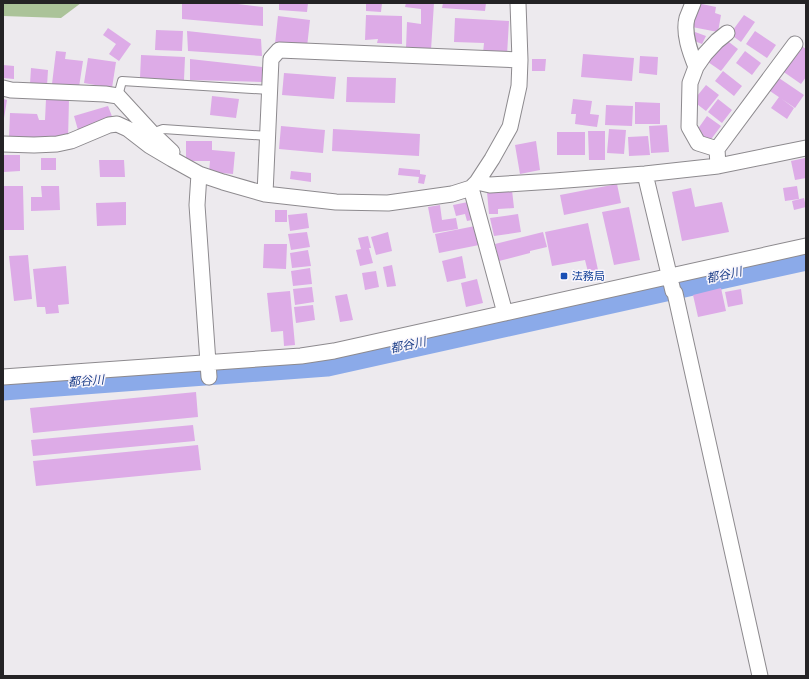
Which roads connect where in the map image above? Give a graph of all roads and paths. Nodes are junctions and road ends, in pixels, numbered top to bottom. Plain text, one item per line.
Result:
1 (518, 3) edge
2 (693, 3) edge
3 (727, 34) dead end
4 (795, 44) dead end
5 (520, 60) junction
6 (696, 67) junction
7 (3, 88) edge
8 (270, 90) junction
9 (118, 96) junction
10 (152, 133) junction
11 (268, 136) junction
12 (3, 144) edge
13 (806, 148) edge
14 (717, 150) junction
15 (172, 159) junction
16 (718, 166) junction
17 (199, 174) junction
18 (645, 174) junction
19 (474, 185) junction
20 (265, 194) junction
21 (806, 246) edge
22 (672, 283) junction
23 (505, 313) junction
24 (209, 370) junction
25 (3, 377) edge
26 (760, 676) edge

1 - 5 street
2 - 6 street
3 - 6 street
4 - 14 street
5 - 8 street
5 - 19 street
6 - 14 street
7 - 9 street
8 - 9 lane
8 - 11 street
9 - 10 street
10 - 11 lane
10 - 15 street
11 - 20 street
12 - 15 street
13 - 16 street
14 - 16 street
15 - 17 street
16 - 18 street
17 - 20 street
17 - 24 street
18 - 19 street
18 - 22 street
19 - 20 street
19 - 23 street
21 - 22 street
22 - 23 street
22 - 26 street
23 - 24 street
24 - 25 street

